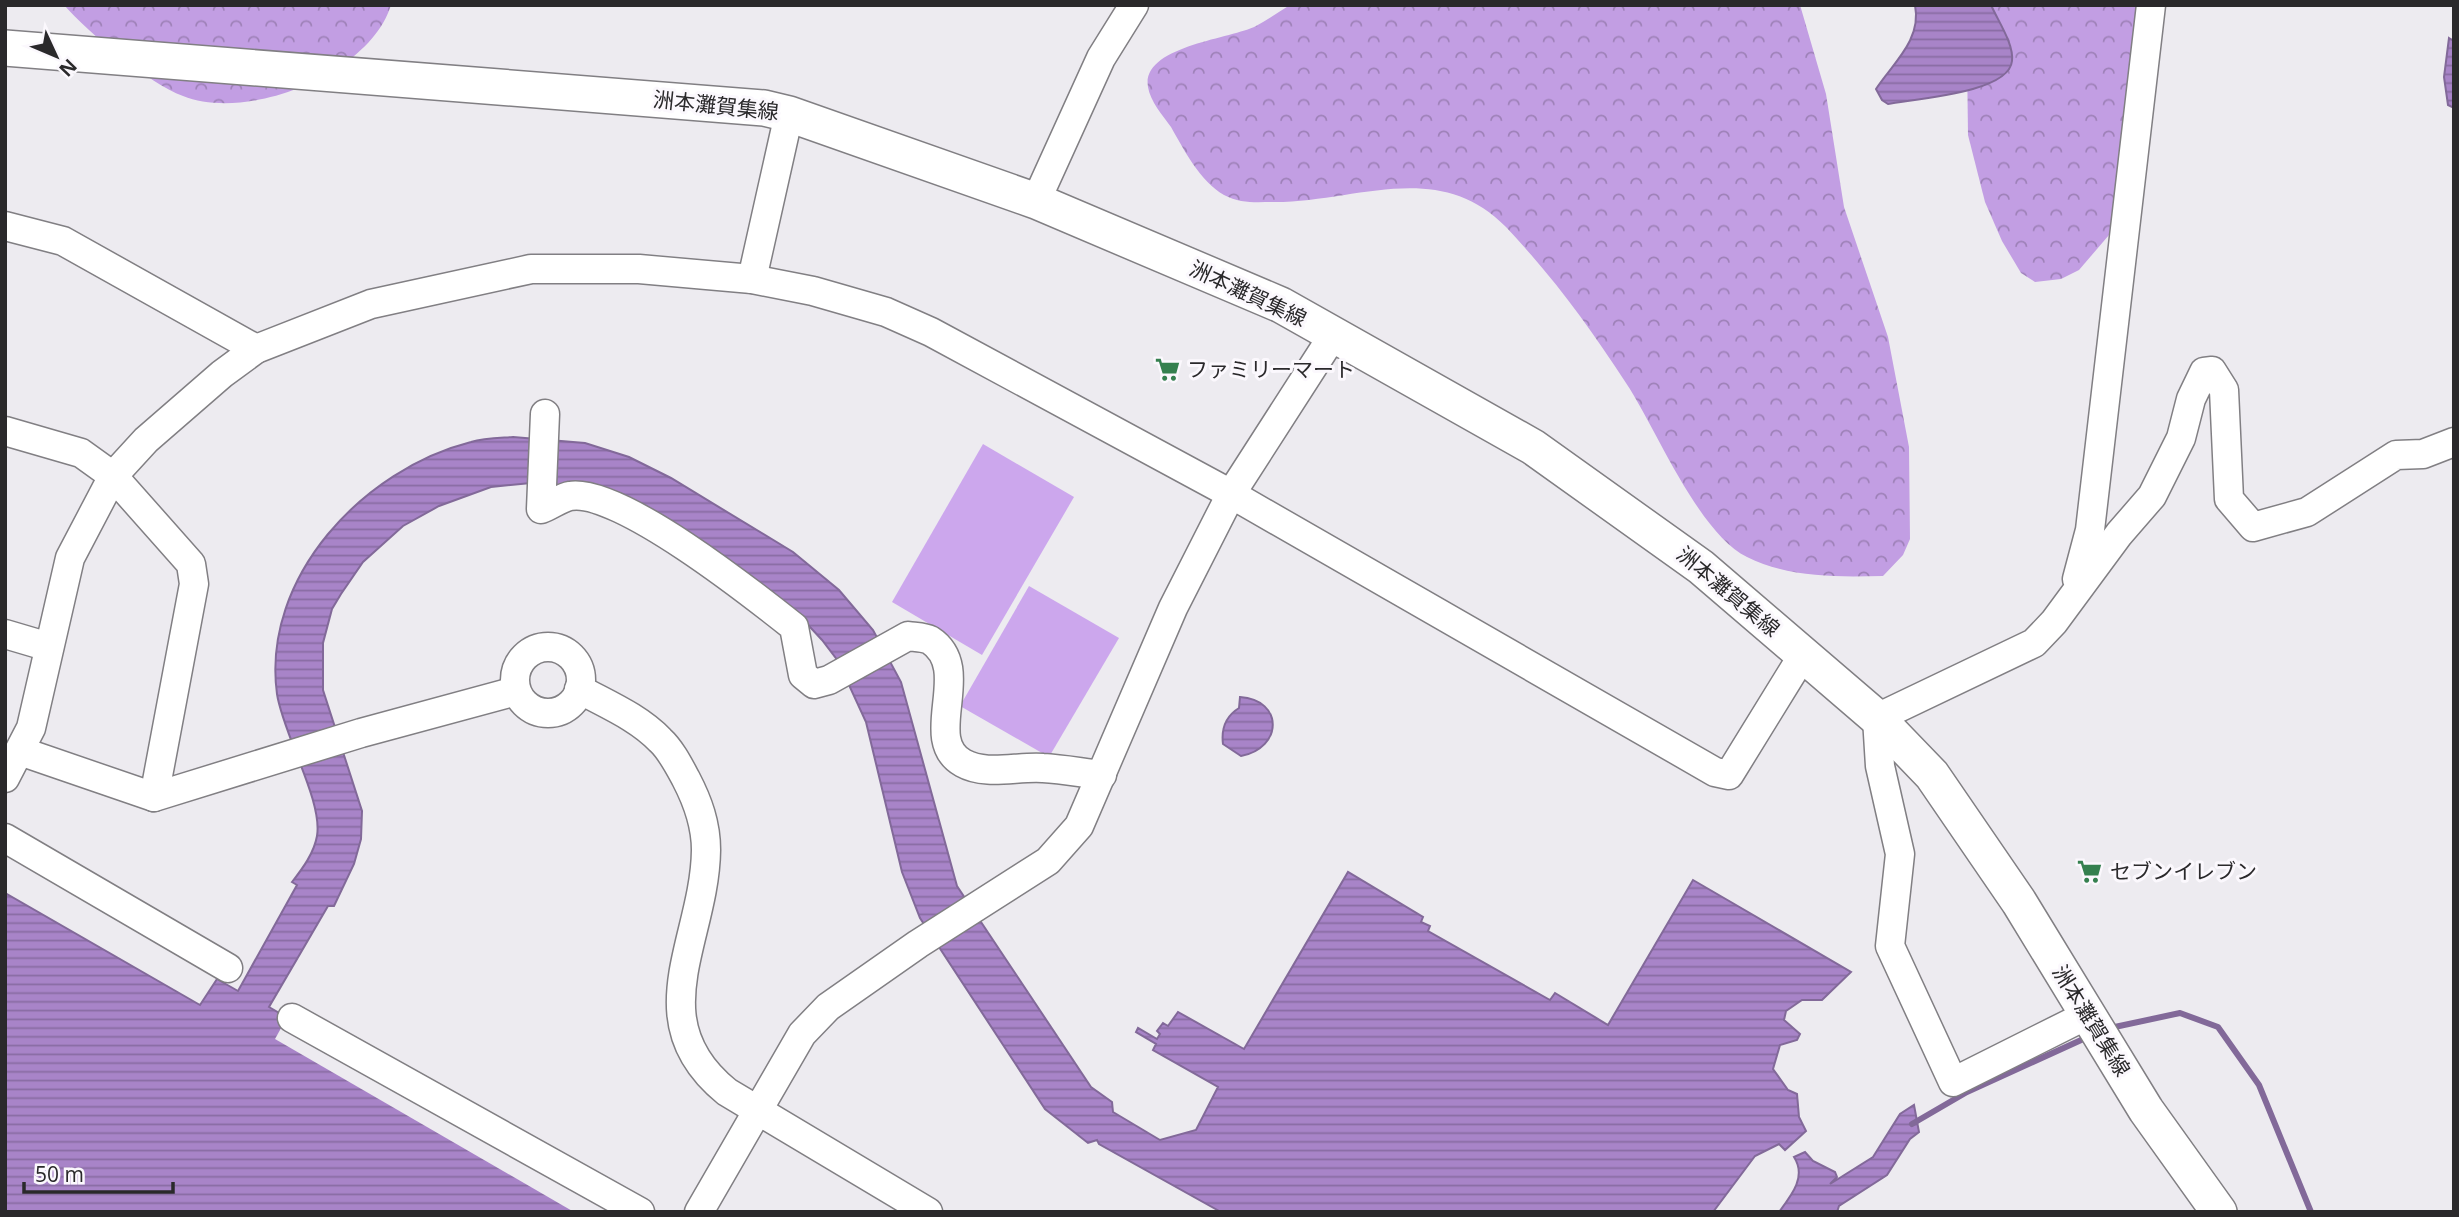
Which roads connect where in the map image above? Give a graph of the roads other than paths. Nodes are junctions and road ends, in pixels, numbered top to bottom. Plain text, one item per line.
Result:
1 (1134, 5) edge
2 (2151, 5) edge
3 (5, 48) edge
4 (789, 114) junction
5 (1035, 201) junction
6 (5, 226) edge
7 (752, 279) junction
8 (1332, 337) junction
9 (256, 349) junction
10 (545, 414) dead end
11 (5, 431) edge
12 (2454, 442) edge
13 (113, 476) junction
14 (1231, 494) junction
15 (2070, 602) junction
16 (5, 634) edge
17 (49, 647) junction
18 (1803, 655) junction
19 (579, 689) junction
20 (516, 691) junction
21 (1877, 718) junction
22 (20, 751) junction
23 (1102, 775) junction
24 (5, 778) edge
25 (154, 797) junction
26 (5, 838) edge
27 (228, 968) dead end
28 (292, 1018) dead end
29 (2096, 1028) junction
30 (759, 1111) junction
31 (640, 1212) edge
32 (699, 1212) edge
33 (928, 1212) edge
34 (2219, 1212) edge

1 - 5 street
2 - 15 street
3 - 4 main road, 洲本灘賀集線
4 - 5 main road, 洲本灘賀集線
4 - 7 street
5 - 8 main road, 洲本灘賀集線
6 - 9 street
7 - 9 street
7 - 14 street
8 - 14 street
8 - 18 main road, 洲本灘賀集線
9 - 13 street
10 - 23 street
11 - 13 street
12 - 15 street
13 - 17 street
13 - 25 street
14 - 18 street
14 - 23 street
15 - 21 street
16 - 17 street
17 - 22 street
18 - 21 main road, 洲本灘賀集線
19 - 20 street
19 - 20 street
19 - 30 street
20 - 25 street
21 - 29 main road, 洲本灘賀集線
21 - 29 street
22 - 24 street
22 - 25 street
23 - 30 street
26 - 27 street
28 - 31 street
29 - 34 main road, 洲本灘賀集線
30 - 32 street
30 - 33 street

